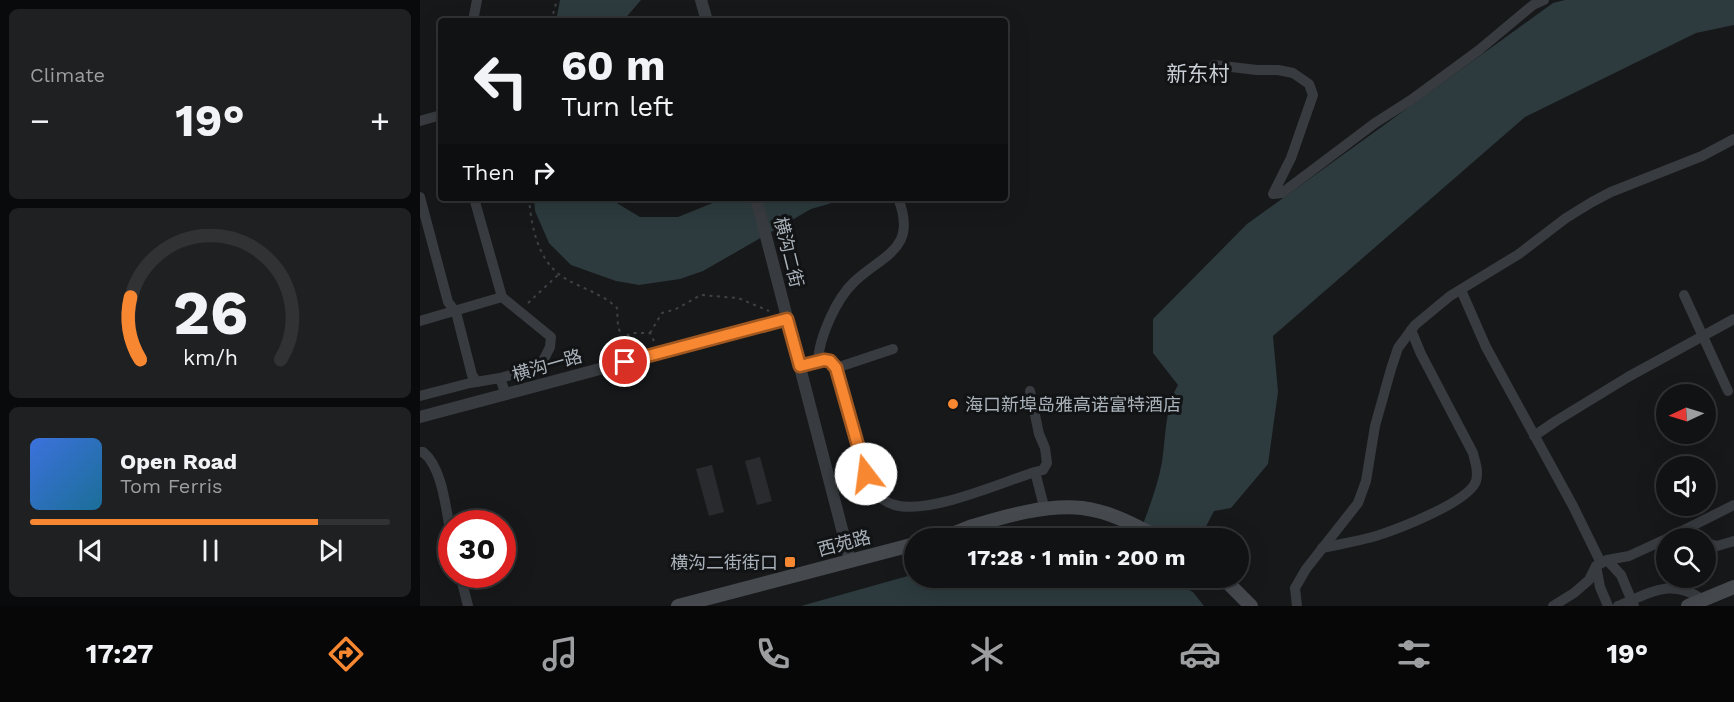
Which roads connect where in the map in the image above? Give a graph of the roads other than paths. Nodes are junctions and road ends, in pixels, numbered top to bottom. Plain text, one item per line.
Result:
1 (477, 0) edge
2 (701, 0) edge
3 (1544, 0) edge
4 (474, 18) edge
5 (706, 18) edge
6 (1214, 65) dead end
7 (438, 116) edge
8 (420, 121) edge
9 (1734, 139) edge
10 (420, 197) edge
11 (475, 201) edge
12 (757, 201) edge
13 (899, 201) edge
14 (1461, 290) junction
15 (1684, 296) dead end
16 (502, 297) junction
17 (456, 312) junction
18 (787, 319) junction
19 (1734, 319) edge
20 (420, 321) edge
21 (1411, 330) junction
22 (1702, 336) junction
23 (893, 349) dead end
24 (818, 361) junction
25 (800, 366) junction
26 (836, 368) junction
27 (500, 378) junction
28 (477, 382) junction
29 (1030, 391) dead end
30 (1728, 391) dead end
31 (506, 395) junction
32 (420, 396) edge
33 (420, 417) edge
34 (1534, 436) junction
35 (420, 452) edge
36 (1035, 472) junction
37 (1734, 505) edge
38 (445, 510) edge
39 (1045, 510) junction
40 (967, 528) edge
41 (1141, 528) edge
42 (1688, 528) edge
43 (1734, 541) edge
44 (1656, 544) edge
45 (1716, 546) edge
46 (904, 547) edge
47 (1322, 548) junction
48 (850, 560) junction
49 (1601, 563) junction
50 (1734, 587) edge
51 (464, 588) edge
52 (1233, 588) edge
53 (1702, 600) junction
54 (1634, 603) edge
55 (468, 606) edge
56 (678, 606) edge
57 (1251, 606) edge
58 (1297, 606) edge
59 (1553, 606) edge
60 (1608, 606) edge
61 (1618, 606) edge
62 (1688, 606) edge

1 - 4 street
2 - 5 street
3 - 6 street
7 - 8 street
9 - 14 street
10 - 17 street
11 - 16 street
12 - 18 street, 横沟二街
13 - 24 street
14 - 21 street
14 - 34 street
15 - 22 street
16 - 17 street
16 - 27 street
17 - 20 street
17 - 28 street
18 - 25 street, 横沟二街
18 - 31 street, 横沟一路
19 - 22 street
21 - 47 street
21 - 47 street
22 - 30 street
22 - 34 street
23 - 26 street
24 - 25 street
24 - 26 street
25 - 48 street, 横沟二街
26 - 36 street
27 - 28 street
27 - 31 street
28 - 32 street
29 - 36 street
31 - 33 street, 横沟一路
34 - 49 street
35 - 38 street
36 - 39 street
37 - 42 street
39 - 40 main road
39 - 41 main road
43 - 45 street
44 - 49 street
46 - 48 main road, 西苑路
47 - 58 street
48 - 56 main road, 西苑路
49 - 54 street
49 - 59 street
49 - 60 street
50 - 53 main road
51 - 55 street
52 - 57 main road
53 - 54 street
53 - 62 main road
54 - 61 street

